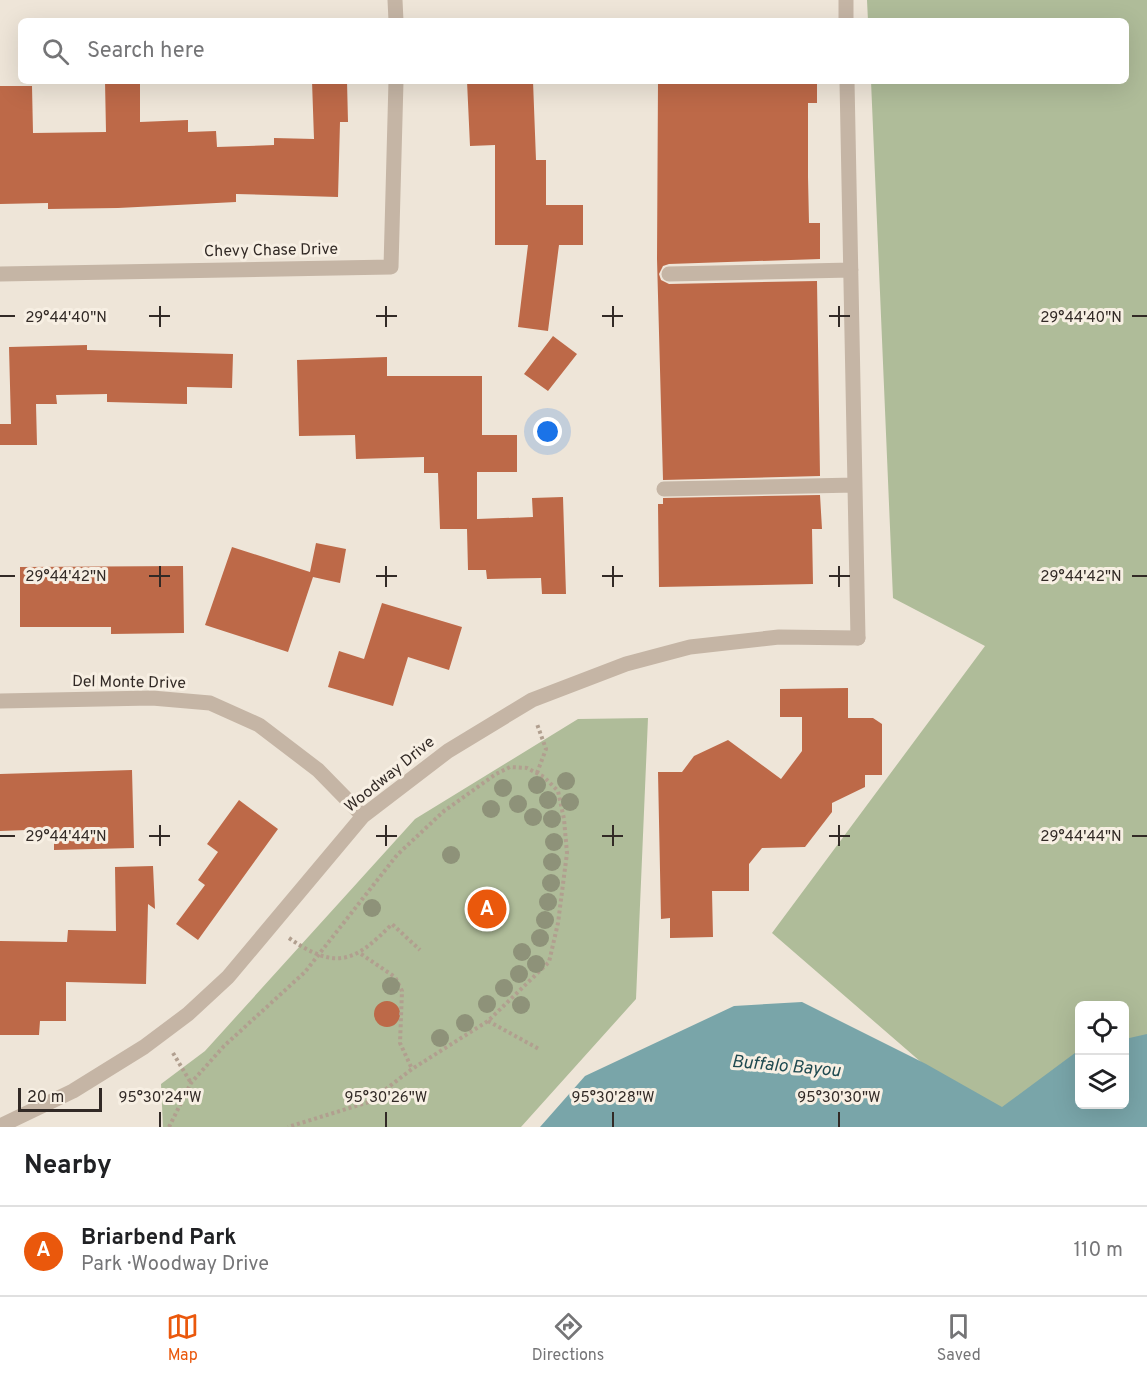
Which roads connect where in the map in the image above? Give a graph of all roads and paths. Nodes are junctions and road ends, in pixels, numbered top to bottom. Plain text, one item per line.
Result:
1 (395, 0) edge
2 (846, 0) edge
3 (396, 18) edge
4 (846, 18) edge
5 (396, 84) edge
6 (848, 84) edge
7 (851, 270) junction
8 (0, 274) edge
9 (669, 274) dead end
10 (855, 485) junction
11 (664, 489) dead end
12 (0, 701) edge
13 (537, 724) dead end
14 (537, 773) junction
15 (363, 816) junction
16 (271, 925) junction
17 (420, 950) dead end
18 (361, 954) junction
19 (318, 956) junction
20 (488, 1021) junction
21 (161, 1034) junction
22 (539, 1049) dead end
23 (412, 1070) junction
24 (191, 1083) junction
25 (0, 1126) edge
26 (169, 1127) edge
27 (288, 1127) edge

1 - 3 street
2 - 4 street
5 - 8 street, Chevy Chase Drive
6 - 7 street
7 - 9 street
7 - 10 street
10 - 11 street
10 - 15 street, Woodway Drive
12 - 15 street, Del Monte Drive
13 - 14 path
14 - 19 path
14 - 20 path
15 - 16 street, Woodway Drive
16 - 19 path
16 - 21 street, Woodway Drive
17 - 18 path
18 - 19 path
18 - 23 path
19 - 24 path
20 - 22 path
20 - 23 path
21 - 24 path
21 - 25 street, Woodway Drive
23 - 27 path
24 - 26 path

